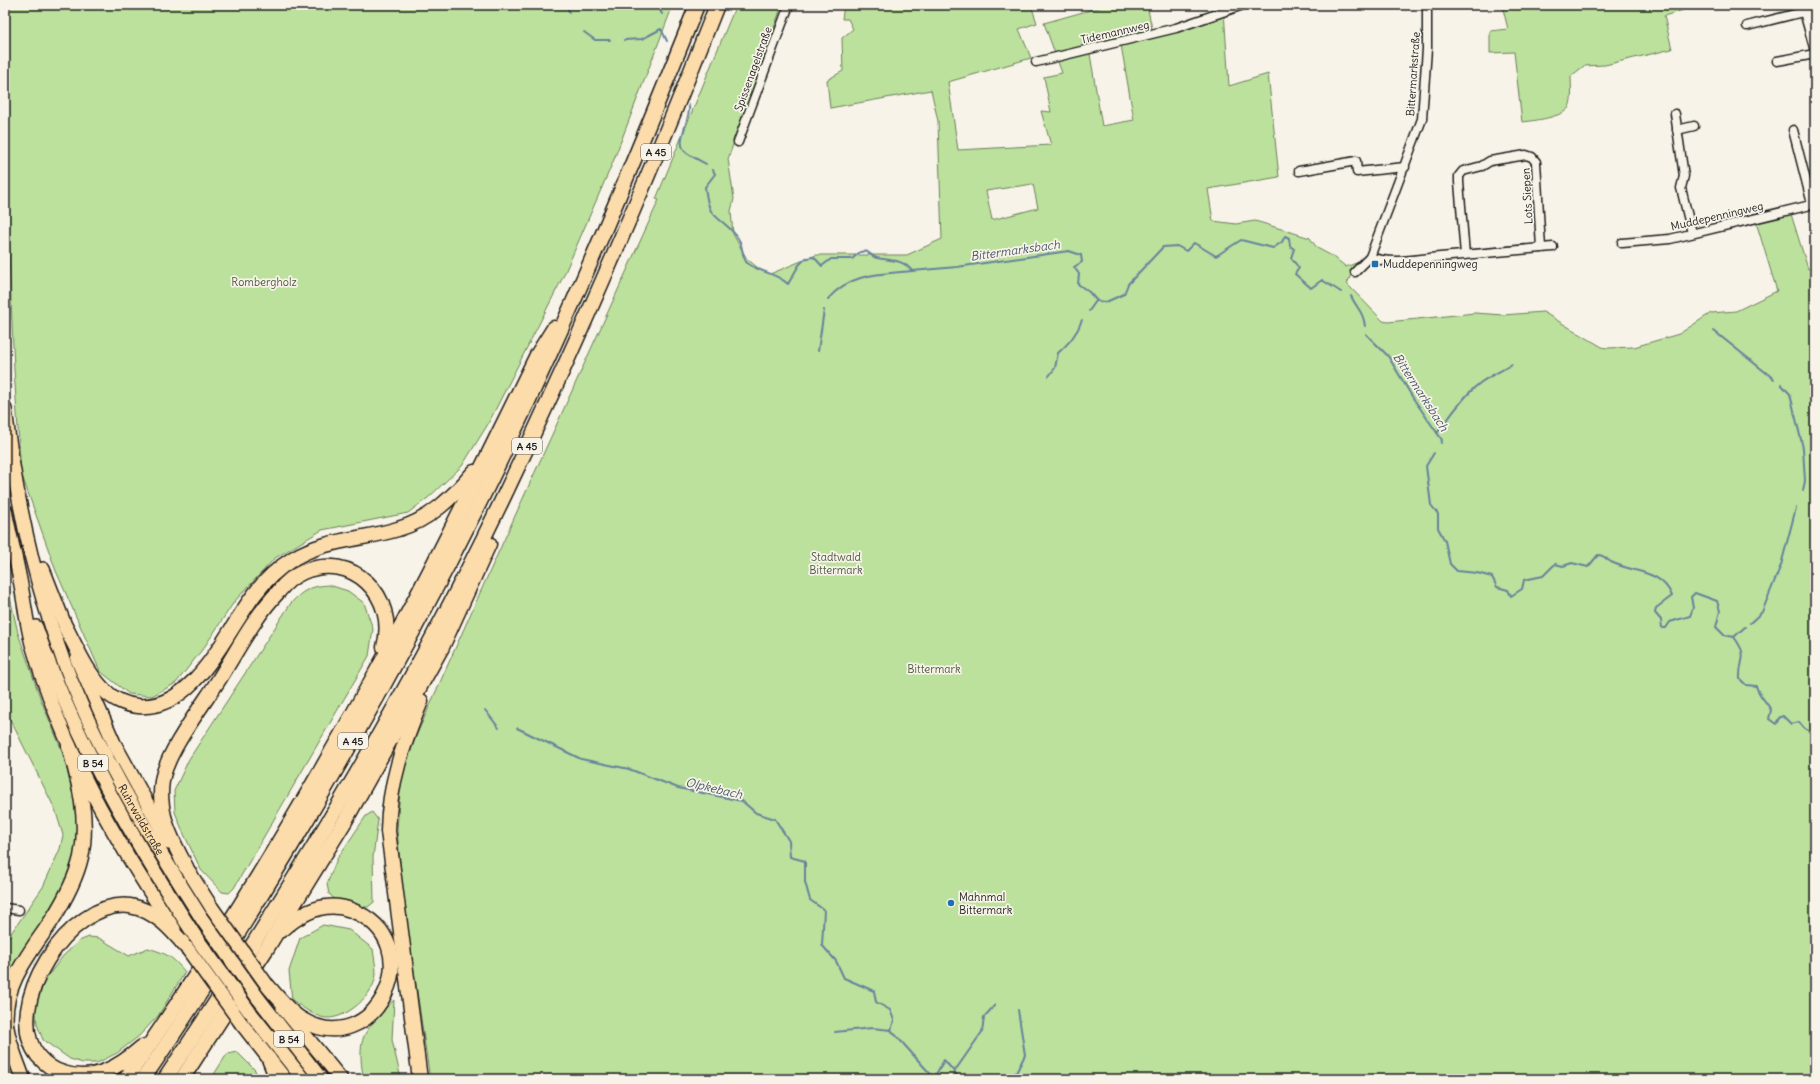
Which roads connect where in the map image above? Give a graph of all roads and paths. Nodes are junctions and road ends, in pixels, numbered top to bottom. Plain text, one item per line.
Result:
1 (697, 5) edge
2 (717, 5) edge
3 (789, 5) edge
4 (1243, 5) edge
5 (1428, 5) edge
6 (1815, 9) edge
7 (1804, 12) junction
8 (1747, 26) dead end
9 (1815, 52) edge
10 (1777, 61) dead end
11 (1036, 62) dead end
12 (1675, 114) dead end
13 (1694, 126) dead end
14 (1677, 130) junction
15 (1793, 130) dead end
16 (738, 142) dead end
17 (1405, 166) junction
18 (1299, 171) dead end
19 (1813, 204) edge
20 (1692, 233) junction
21 (1622, 243) dead end
22 (1553, 247) dead end
23 (1541, 248) junction
24 (1465, 255) junction
25 (1370, 256) junction
26 (1355, 272) dead end
27 (529, 385) junction
28 (5, 409) edge
29 (496, 438) junction
30 (504, 496) junction
31 (22, 509) junction
32 (5, 510) edge
33 (20, 576) junction
34 (66, 628) junction
35 (442, 647) junction
36 (375, 675) junction
37 (69, 746) junction
38 (186, 867) junction
39 (5, 908) edge
40 (19, 910) dead end
41 (187, 948) junction
42 (267, 948) junction
43 (267, 985) junction
44 (168, 1017) junction
45 (269, 1059) junction
46 (183, 1078) edge
47 (23, 1079) edge
48 (126, 1079) edge
49 (143, 1079) edge
50 (165, 1079) edge
51 (277, 1079) edge
52 (285, 1079) edge
53 (303, 1079) edge
54 (321, 1079) edge
55 (341, 1079) edge
56 (420, 1079) edge

1 - 27 highway, A 45
2 - 30 highway, A 45
3 - 16 street, Spissenagelstraße
4 - 11 street, Tidemannweg
5 - 17 street, Bittermarkstraße
6 - 7 street
7 - 8 street
7 - 9 street
9 - 10 street
12 - 14 street
13 - 14 street
14 - 20 street
15 - 19 street
17 - 18 street
17 - 25 street, Bittermarkstraße
19 - 20 street, Muddepenningweg
20 - 21 street, Muddepenningweg
22 - 23 street
23 - 24 street
23 - 24 street, Lots Siepen
24 - 25 street
25 - 26 street, Bittermarkstraße
27 - 29 highway
27 - 49 highway, A 45
28 - 31 highway, Ruhrwaldstraße / B 54
29 - 34 highway
29 - 36 highway
30 - 35 highway
30 - 50 highway, A 45
31 - 34 highway
31 - 54 highway, Ruhrwaldstraße / B 54, bridge
32 - 33 highway, B 54
33 - 37 highway
33 - 53 highway, B 54, bridge
34 - 38 highway
35 - 42 highway
35 - 56 highway
36 - 38 highway
36 - 44 highway
37 - 41 highway
37 - 47 highway
38 - 43 highway, bridge
39 - 40 street
41 - 44 highway
41 - 45 highway, bridge
42 - 43 highway
42 - 46 highway
43 - 55 highway
44 - 48 highway
45 - 51 highway
45 - 52 highway

